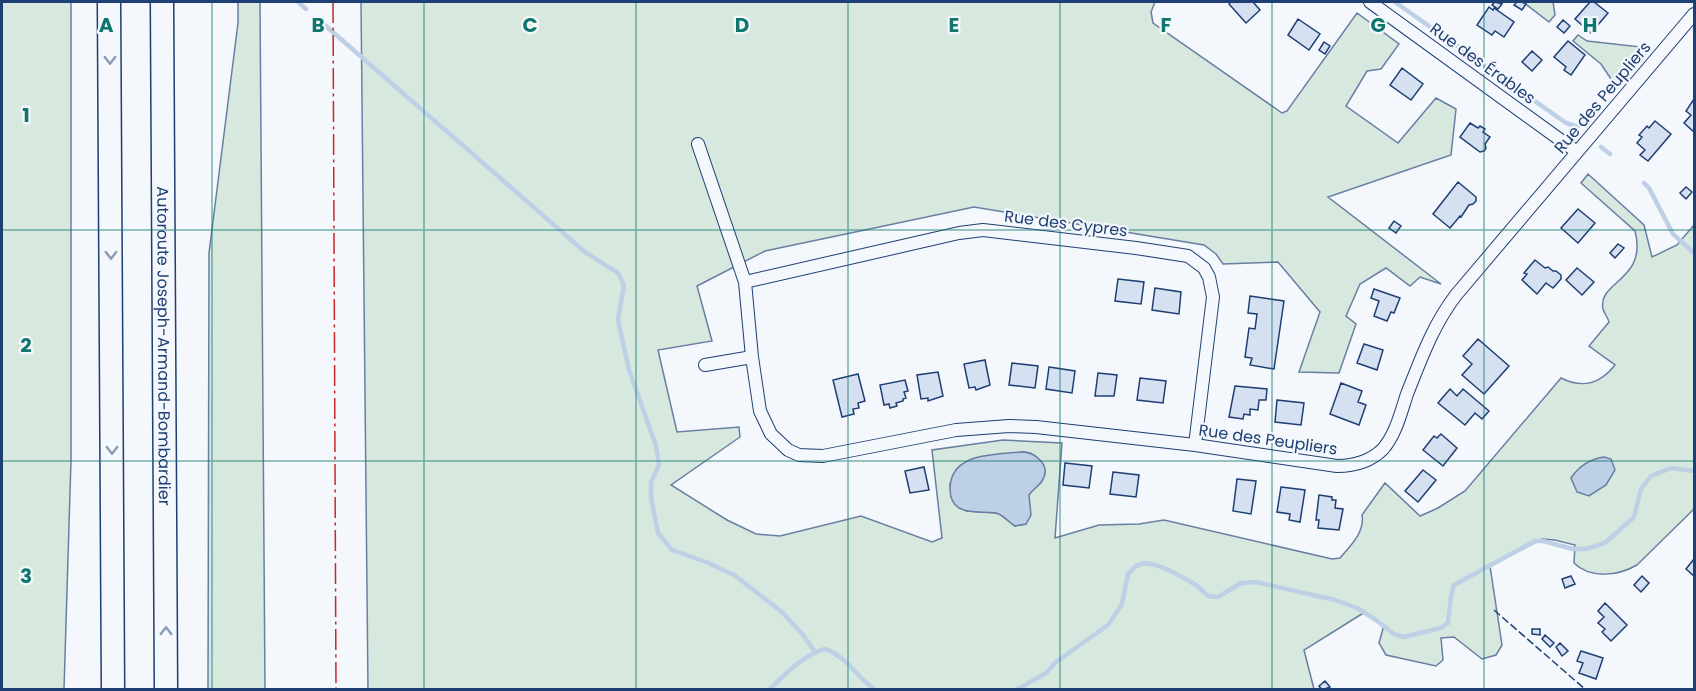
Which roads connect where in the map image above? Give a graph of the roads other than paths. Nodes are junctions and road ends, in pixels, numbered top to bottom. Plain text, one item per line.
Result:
1 (109, 2) edge
2 (162, 2) edge
3 (173, 2) edge
4 (1370, 2) edge
5 (1695, 14) edge
6 (698, 144) dead end
7 (163, 150) junction
8 (1577, 152) junction
9 (745, 282) junction
10 (752, 357) junction
11 (705, 365) dead end
12 (1195, 445) junction
13 (112, 594) junction
14 (103, 690) edge
15 (113, 690) edge
16 (166, 690) edge

1 -> 13 highway
2 - 7 highway, Autoroute Joseph-Armand-Bombardier
3 - 7 highway
4 - 8 street, Rue des Érables
5 - 8 street, Rue des Peupliers
6 - 9 street
16 -> 7 highway, Autoroute Joseph-Armand-Bombardier
8 - 12 street, Rue des Peupliers
9 - 10 street
9 - 12 street, Rue des Cypres
10 - 11 street
10 - 12 street, Rue des Peupliers
13 - 14 highway
13 - 15 highway

